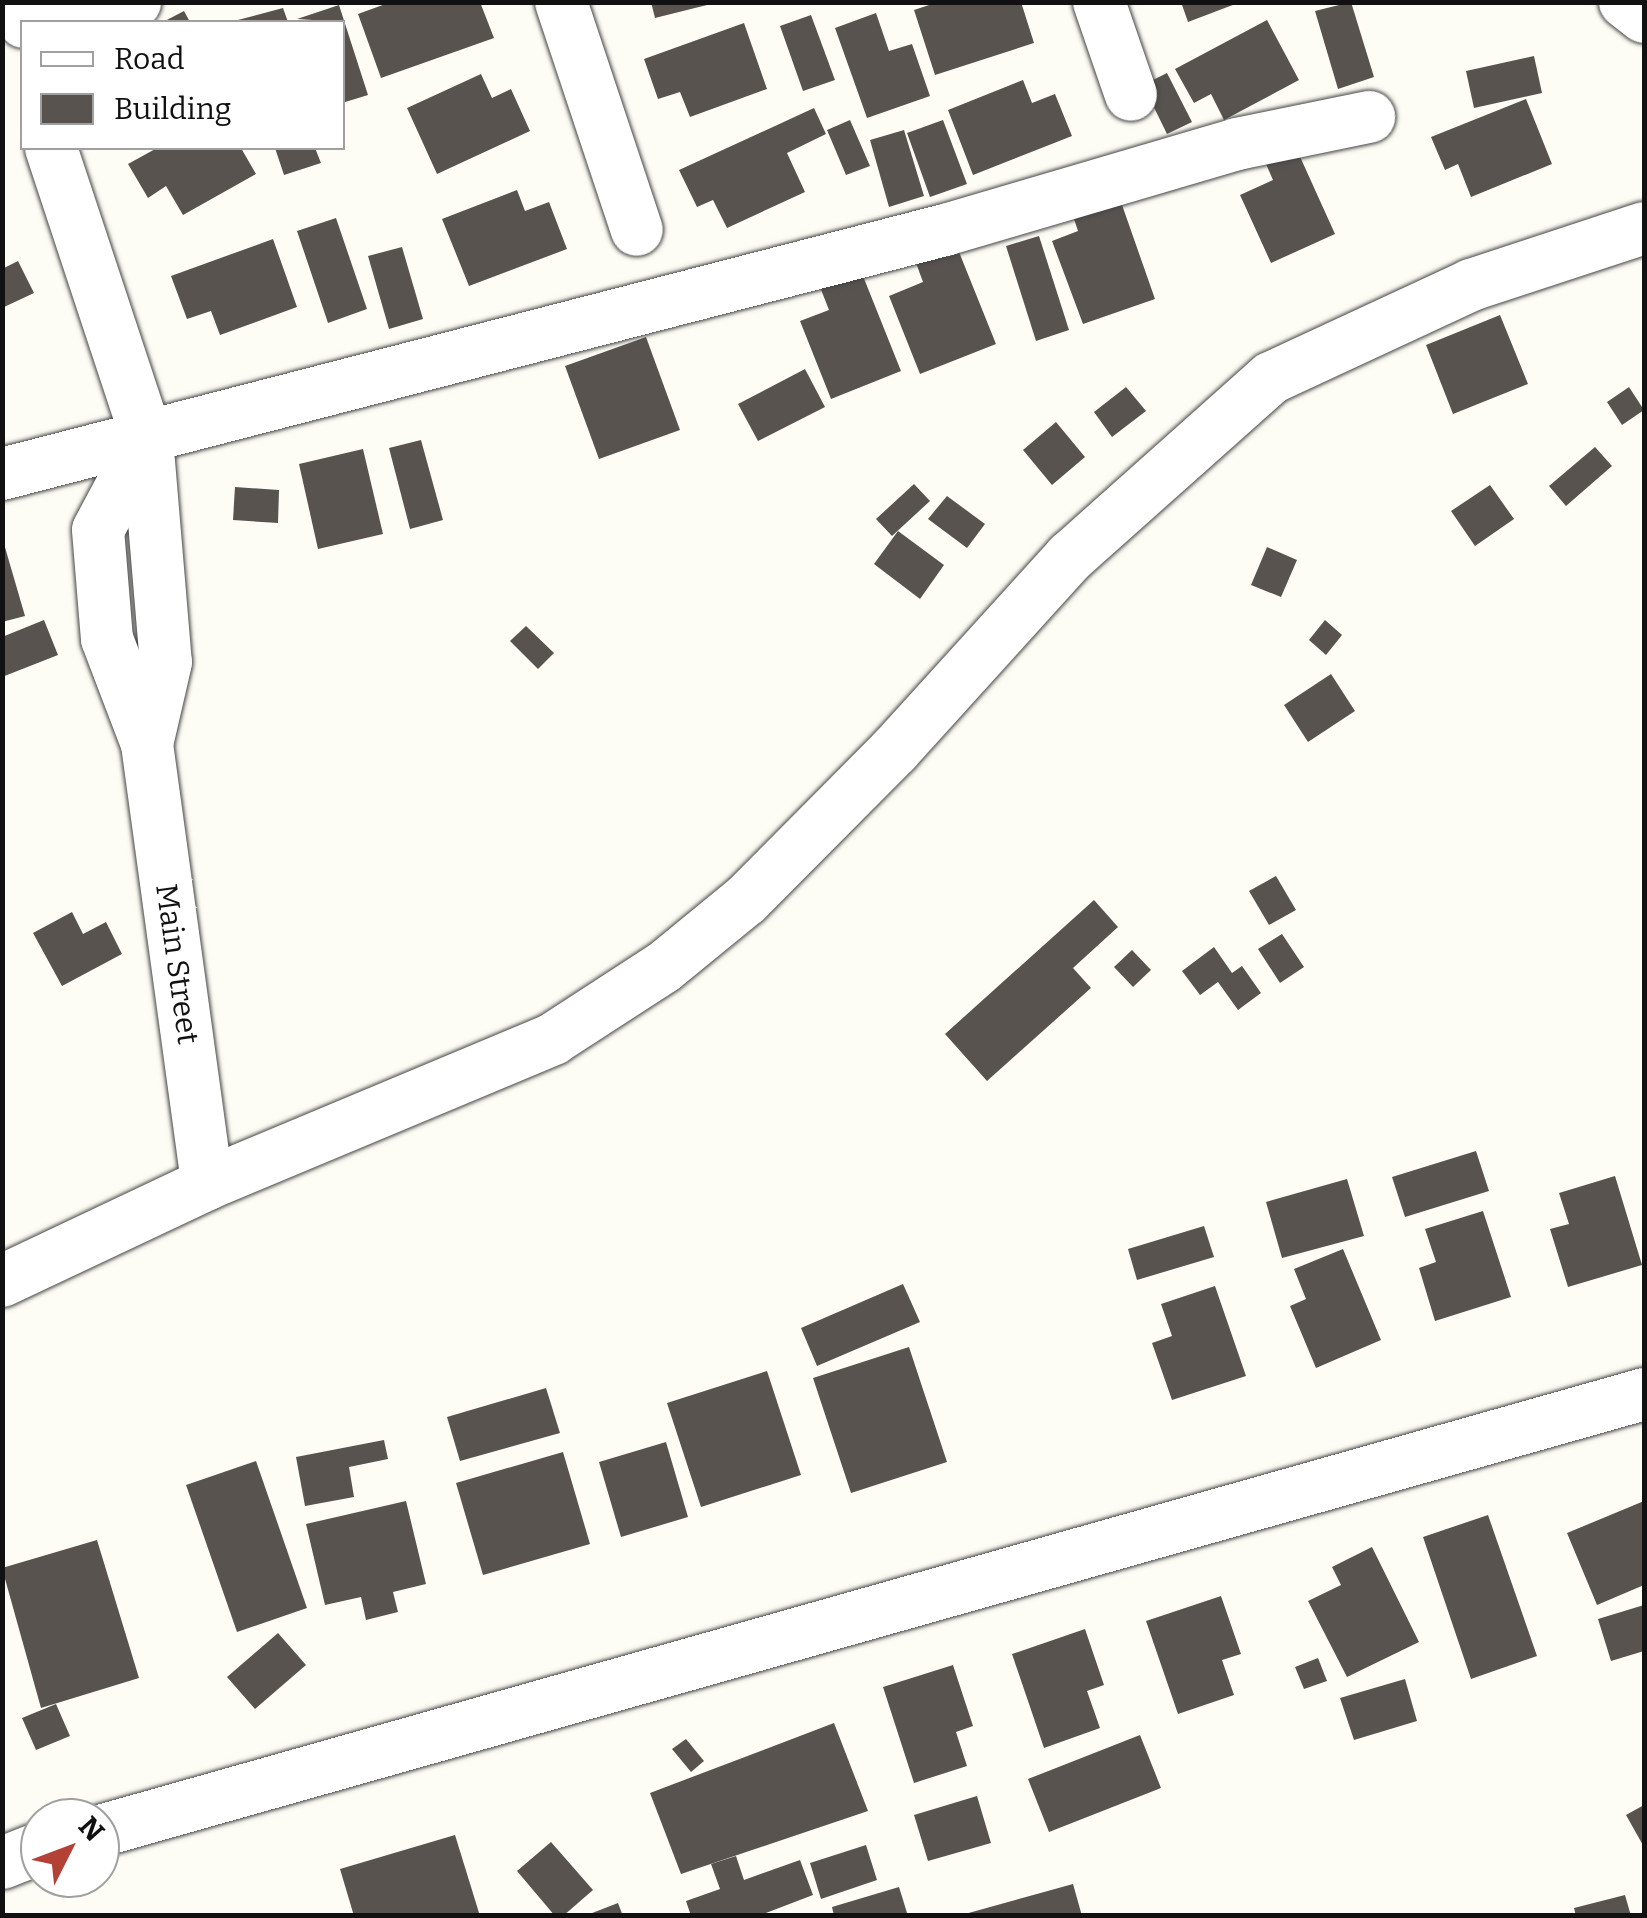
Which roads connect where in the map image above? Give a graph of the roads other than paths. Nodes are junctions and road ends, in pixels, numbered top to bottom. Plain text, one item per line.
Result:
1 (135, 2) edge
2 (561, 2) edge
3 (1099, 2) edge
4 (1625, 2) edge
5 (1644, 17) edge
6 (56, 20) edge
7 (1130, 95) dead end
8 (1369, 117) dead end
9 (53, 150) edge
10 (1644, 228) edge
11 (636, 230) dead end
12 (147, 438) junction
13 (2, 474) edge
14 (207, 1184) junction
15 (2, 1281) edge
16 (1644, 1394) edge
17 (120, 1825) edge

1 - 6 street
2 - 11 street
3 - 7 street
4 - 5 street
8 - 12 street
9 - 12 street
10 - 14 street
12 - 13 street
12 - 14 street, Main Street
14 - 15 street
16 - 17 street

